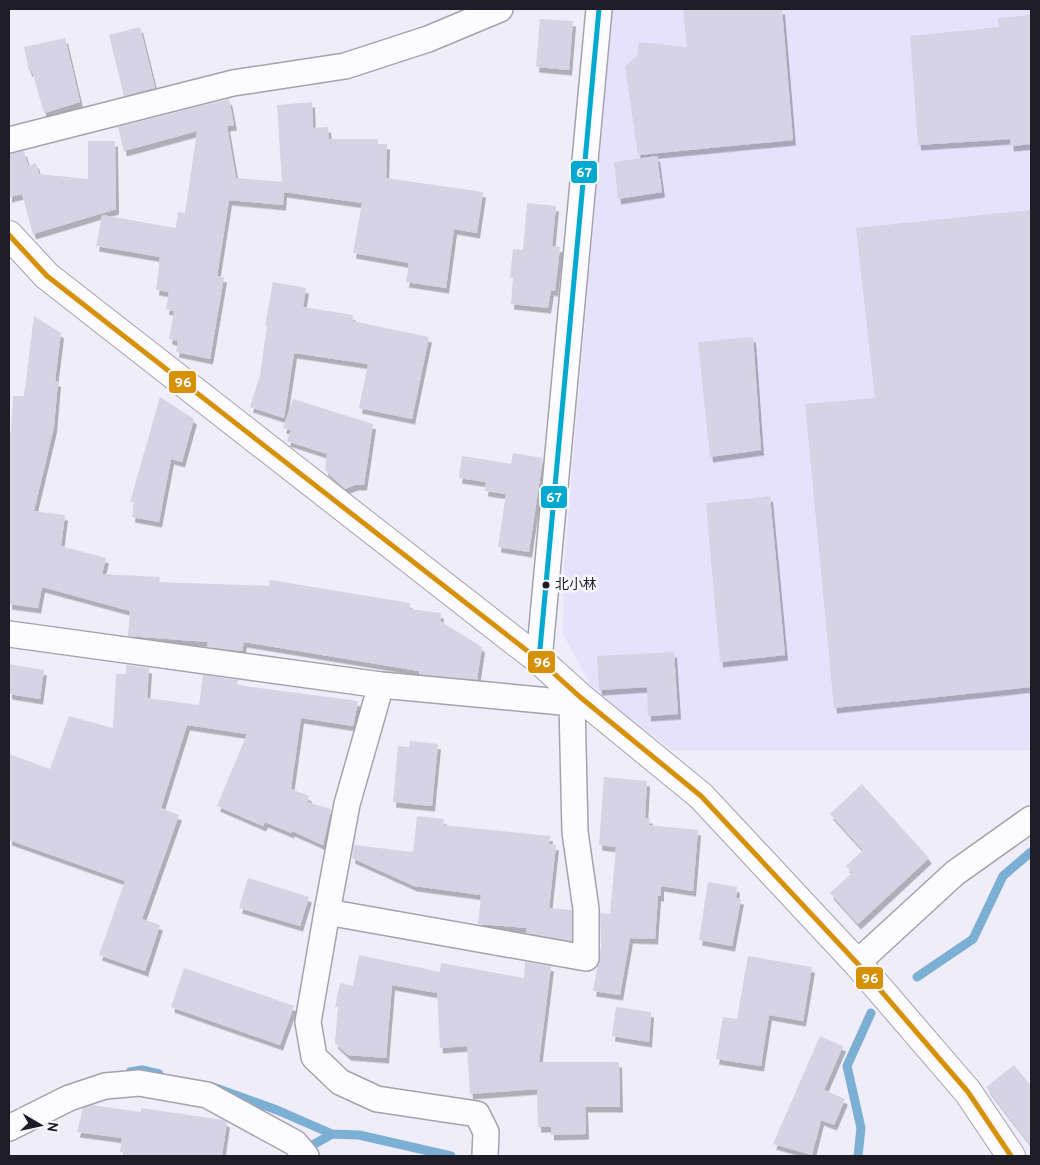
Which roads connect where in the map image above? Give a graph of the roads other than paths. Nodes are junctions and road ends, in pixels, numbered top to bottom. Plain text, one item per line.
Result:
1 (500, 9) edge
2 (599, 9) edge
3 (9, 140) edge
4 (9, 235) edge
5 (9, 634) edge
6 (539, 660) junction
7 (381, 685) junction
8 (576, 700) junction
9 (1031, 819) edge
10 (327, 912) junction
11 (857, 963) junction
12 (9, 1128) edge
13 (306, 1156) edge
14 (485, 1156) edge
15 (1011, 1156) edge

1 - 3 street
2 - 6 street
4 - 6 main road
5 - 7 street
6 - 8 main road
7 - 8 street
7 - 10 street
8 - 10 street
8 - 11 main road
9 - 11 street
10 - 14 street
11 - 15 main road
12 - 13 street

